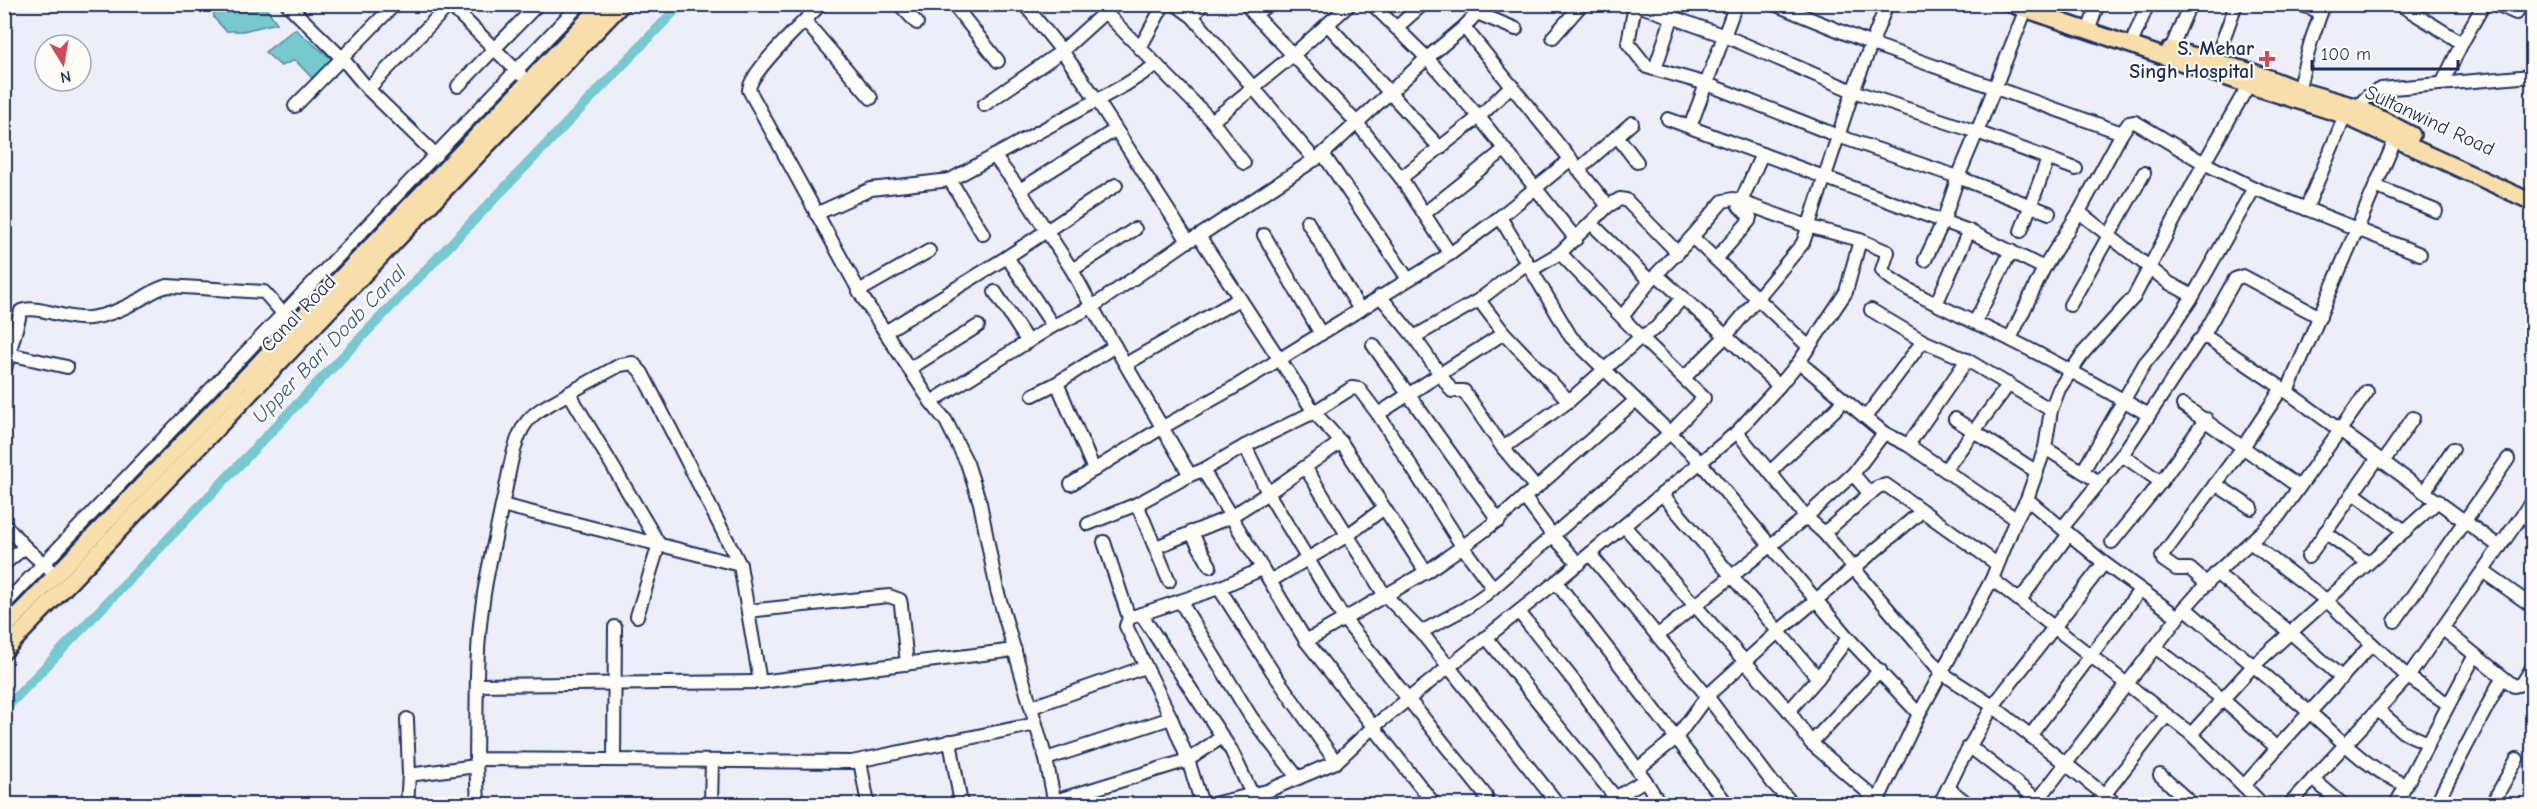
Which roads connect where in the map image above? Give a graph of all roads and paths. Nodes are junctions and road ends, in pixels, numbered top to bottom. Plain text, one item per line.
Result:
1 (395, 4) edge
2 (538, 4) edge
3 (580, 4) edge
4 (603, 4) edge
5 (622, 4) edge
6 (821, 4) edge
7 (899, 4) edge
8 (953, 4) edge
9 (1024, 4) edge
10 (1164, 4) edge
11 (1175, 4) edge
12 (1202, 4) edge
13 (1270, 4) edge
14 (1350, 4) edge
15 (1372, 4) edge
16 (1423, 4) edge
17 (1582, 4) edge
18 (1635, 4) edge
19 (1736, 4) edge
20 (1774, 4) edge
21 (1887, 4) edge
22 (2010, 4) edge
23 (2098, 4) edge
24 (2148, 4) edge
25 (2190, 4) edge
26 (2236, 4) edge
27 (2299, 4) edge
28 (2399, 4) edge
29 (2484, 4) edge
30 (2496, 4) edge
31 (2522, 4) edge
32 (450, 5) edge
33 (2029, 6) edge
34 (293, 7) edge
35 (1103, 7) edge
36 (2323, 8) edge
37 (1250, 9) edge
38 (1479, 9) edge
39 (1193, 17) junction
40 (1672, 18) junction
41 (805, 21) junction
42 (2091, 22) junction
43 (917, 23) dead end
44 (1328, 25) junction
45 (1464, 27) junction
46 (1396, 28) junction
47 (1516, 29) dead end
48 (1725, 36) junction
49 (1553, 37) dead end
50 (2134, 37) junction
51 (2462, 43) junction
52 (1872, 44) junction
53 (494, 48) junction
54 (1140, 48) junction
55 (2170, 49) junction
56 (1062, 51) junction
57 (1293, 55) junction
58 (342, 58) junction
59 (1427, 58) junction
60 (998, 61) dead end
61 (2215, 62) junction
62 (1156, 65) junction
63 (1656, 69) junction
64 (516, 70) junction
65 (2532, 76) edge
66 (2252, 79) junction
67 (529, 82) junction
68 (2443, 82) junction
69 (1707, 84) junction
70 (1512, 85) junction
71 (458, 86) dead end
72 (1995, 88) junction
73 (368, 89) junction
74 (1254, 89) junction
75 (1853, 91) junction
76 (1390, 93) junction
77 (2297, 95) junction
78 (871, 98) dead end
79 (1097, 100) junction
80 (984, 105) dead end
81 (295, 106) dead end
82 (2352, 114) junction
83 (1479, 117) junction
84 (1668, 119) dead end
85 (1212, 121) junction
86 (1357, 123) junction
87 (1632, 123) dead end
88 (1690, 127) junction
89 (1115, 130) junction
90 (1977, 132) junction
91 (2122, 133) junction
92 (1617, 136) junction
93 (1838, 136) junction
94 (2396, 138) junction
95 (1440, 148) junction
96 (1504, 150) junction
97 (1762, 154) junction
98 (436, 155) junction
99 (994, 156) junction
100 (1319, 157) junction
101 (2048, 159) junction
102 (2455, 161) junction
103 (1637, 162) dead end
104 (1244, 163) dead end
105 (2204, 163) junction
106 (1575, 164) junction
107 (2076, 169) dead end
108 (2144, 173) dead end
109 (1958, 177) junction
110 (1401, 178) junction
111 (1823, 178) junction
112 (950, 180) junction
113 (1116, 184) dead end
114 (2375, 186) junction
115 (1535, 188) junction
116 (2254, 188) junction
117 (1020, 190) junction
118 (2532, 192) edge
119 (1740, 201) junction
120 (2532, 202) edge
121 (2030, 205) junction
122 (1608, 206) junction
123 (2306, 209) junction
124 (2436, 211) dead end
125 (2079, 212) junction
126 (1425, 213) junction
127 (2049, 213) dead end
128 (816, 214) junction
129 (1500, 217) junction
130 (1307, 221) dead end
131 (1943, 222) junction
132 (1591, 224) junction
133 (1807, 226) junction
134 (2357, 228) junction
135 (1135, 229) dead end
136 (1045, 231) junction
137 (1969, 231) junction
138 (2021, 231) dead end
139 (983, 234) dead end
140 (2109, 235) junction
141 (1264, 236) dead end
142 (1692, 237) junction
143 (1193, 239) junction
144 (1576, 239) junction
145 (1860, 240) junction
146 (2011, 250) junction
147 (929, 251) dead end
148 (1560, 253) junction
149 (1678, 253) junction
150 (1450, 254) junction
151 (2420, 254) dead end
152 (1007, 257) junction
153 (1716, 259) junction
154 (1925, 260) dead end
155 (1529, 267) junction
156 (2044, 268) junction
157 (2151, 269) junction
158 (1072, 270) junction
159 (1654, 278) junction
160 (1408, 279) junction
161 (859, 291) junction
162 (996, 292) dead end
163 (1380, 296) junction
164 (2193, 296) junction
165 (1683, 297) junction
166 (1239, 299) junction
167 (1479, 300) junction
168 (1757, 300) junction
169 (1936, 304) junction
170 (2070, 305) dead end
171 (1092, 307) junction
172 (1360, 310) junction
173 (1871, 310) dead end
174 (1622, 317) junction
175 (2320, 317) junction
176 (290, 320) junction
177 (1976, 322) junction
178 (978, 326) dead end
179 (1053, 326) junction
180 (885, 332) junction
181 (1504, 333) junction
182 (1321, 334) junction
183 (1726, 336) junction
184 (1414, 337) junction
185 (1641, 337) junction
186 (2202, 338) junction
187 (2010, 339) junction
188 (1923, 341) junction
189 (1028, 342) junction
190 (1373, 345) dead end
191 (1115, 346) junction
192 (1809, 347) junction
193 (7, 353) edge
194 (1279, 360) junction
195 (1967, 360) junction
196 (1798, 362) junction
197 (1126, 364) junction
198 (67, 367) dead end
199 (909, 369) junction
200 (1605, 369) junction
201 (2071, 370) junction
202 (4, 373) edge
203 (1442, 374) junction
204 (1684, 378) junction
205 (1057, 383) junction
206 (2009, 384) junction
207 (1779, 386) junction
208 (2284, 390) junction
209 (2367, 392) dead end
210 (569, 393) junction
211 (1410, 394) junction
212 (1033, 395) dead end
213 (1843, 399) junction
214 (1636, 400) junction
215 (1569, 401) junction
216 (2124, 401) junction
217 (931, 402) junction
218 (2183, 405) dead end
219 (2051, 410) junction
220 (1314, 412) junction
221 (1378, 414) junction
222 (2149, 415) junction
223 (1866, 417) junction
224 (2412, 418) dead end
225 (1955, 419) dead end
226 (2206, 420) junction
227 (1163, 428) junction
228 (1975, 430) junction
229 (2339, 431) junction
230 (1737, 432) junction
231 (1884, 432) junction
232 (1670, 434) junction
233 (1341, 442) junction
234 (1908, 445) junction
235 (1245, 446) junction
236 (2242, 447) junction
237 (1503, 448) junction
238 (2044, 448) junction
239 (2453, 449) dead end
240 (2122, 454) junction
241 (2508, 459) dead end
242 (2381, 460) junction
243 (1700, 462) junction
244 (1305, 467) junction
245 (1094, 470) junction
246 (1203, 470) junction
247 (1945, 470) junction
248 (2083, 471) junction
249 (1770, 472) junction
250 (2037, 472) junction
251 (1852, 474) junction
252 (1190, 475) junction
253 (2099, 482) junction
254 (2161, 482) junction
255 (1071, 484) dead end
256 (2216, 484) junction
257 (2299, 487) junction
258 (1536, 488) junction
259 (2424, 492) junction
260 (1268, 493) junction
261 (2353, 493) junction
262 (1662, 494) junction
263 (1870, 494) junction
264 (1524, 497) junction
265 (2028, 499) junction
266 (2438, 501) junction
267 (2532, 501) edge
268 (1137, 504) junction
269 (502, 505) junction
270 (1384, 508) junction
271 (2252, 508) dead end
272 (1922, 511) junction
273 (1230, 517) junction
274 (1806, 517) junction
275 (2016, 519) junction
276 (1499, 521) junction
277 (2464, 521) junction
278 (4, 524) edge
279 (1088, 524) dead end
280 (1624, 526) junction
281 (2065, 531) junction
282 (2405, 531) junction
283 (1191, 532) junction
284 (2325, 532) junction
285 (1824, 533) junction
286 (1348, 535) junction
287 (1553, 536) junction
288 (1104, 542) dead end
289 (2112, 542) dead end
290 (2251, 543) junction
291 (659, 544) junction
292 (1462, 546) junction
293 (1769, 546) junction
294 (25, 547) junction
295 (1156, 547) junction
296 (2500, 547) junction
297 (1590, 554) junction
298 (2308, 557) dead end
299 (1307, 558) junction
300 (2368, 562) junction
301 (2104, 563) junction
302 (4, 564) edge
303 (1579, 564) junction
304 (1997, 564) junction
305 (740, 565) junction
306 (1210, 566) dead end
307 (1262, 569) junction
308 (1854, 569) junction
309 (50, 570) junction
310 (1426, 572) junction
311 (2484, 572) junction
312 (2216, 573) junction
313 (1733, 575) junction
314 (1992, 579) junction
315 (1169, 581) dead end
316 (1270, 581) junction
317 (1556, 582) junction
318 (2207, 584) junction
319 (1219, 588) junction
320 (1493, 588) junction
321 (2140, 590) junction
322 (1384, 594) junction
323 (1816, 600) junction
324 (2020, 600) junction
325 (2325, 600) junction
326 (1180, 601) junction
327 (4, 605) edge
328 (1694, 605) junction
329 (2532, 606) edge
330 (748, 611) junction
331 (1519, 612) junction
332 (2181, 613) junction
333 (637, 616) dead end
334 (1135, 616) junction
335 (1344, 619) junction
336 (2396, 621) dead end
337 (615, 627) dead end
338 (2056, 627) junction
339 (4, 629) edge
340 (2443, 629) junction
341 (1779, 631) junction
342 (1421, 632) junction
343 (2291, 633) junction
344 (1657, 636) junction
345 (1486, 637) junction
346 (1848, 638) junction
347 (1306, 641) junction
348 (2372, 644) junction
349 (2155, 646) junction
350 (1015, 650) junction
351 (4, 651) edge
352 (2091, 655) junction
353 (2475, 655) junction
354 (1746, 663) junction
355 (907, 664) junction
356 (2253, 666) junction
357 (1145, 667) junction
358 (1449, 668) junction
359 (2532, 668) edge
360 (1880, 670) junction
361 (1942, 673) junction
362 (2408, 677) junction
363 (1818, 678) junction
364 (2342, 678) junction
365 (2502, 678) junction
366 (760, 682) junction
367 (2127, 684) junction
368 (477, 685) junction
369 (616, 685) junction
370 (1707, 696) junction
371 (2222, 698) junction
372 (1409, 699) junction
373 (2448, 704) junction
374 (1993, 706) junction
375 (1032, 707) junction
376 (2378, 710) junction
377 (1789, 711) junction
378 (2310, 713) junction
379 (1920, 714) junction
380 (2166, 716) junction
381 (1171, 718) junction
382 (407, 719) dead end
383 (1036, 724) junction
384 (1373, 727) junction
385 (2191, 734) junction
386 (2030, 736) junction
387 (1222, 737) junction
388 (1676, 738) junction
389 (950, 741) junction
390 (1811, 743) junction
391 (2428, 743) junction
392 (2345, 744) junction
393 (1969, 746) junction
394 (2277, 748) junction
395 (1046, 759) junction
396 (2517, 759) dead end
397 (614, 760) junction
398 (712, 760) junction
399 (1188, 760) junction
400 (860, 761) junction
401 (1336, 762) junction
402 (2065, 762) junction
403 (476, 763) junction
404 (1639, 768) junction
405 (409, 775) junction
406 (2160, 775) dead end
407 (1298, 778) junction
408 (2313, 779) junction
409 (1645, 780) junction
410 (2406, 785) junction
411 (2244, 786) junction
412 (1948, 788) junction
413 (1252, 794) junction
414 (2101, 800) edge
415 (1609, 802) edge
416 (1877, 802) edge
417 (2036, 802) edge
418 (1055, 803) edge
419 (407, 804) edge
420 (478, 804) edge
421 (711, 804) edge
422 (868, 804) edge
423 (961, 804) edge
424 (1202, 804) edge
425 (1213, 804) edge
426 (1434, 804) edge
427 (1485, 804) edge
428 (1558, 804) edge
429 (1660, 804) edge
430 (1727, 804) edge
431 (1793, 804) edge
432 (1940, 804) edge
433 (1968, 804) edge
434 (2115, 804) edge
435 (2192, 804) edge
436 (2262, 804) edge
437 (2290, 804) edge
438 (2342, 804) edge
439 (2396, 804) edge
440 (2436, 804) edge
441 (2492, 804) edge

1 - 58 street
2 - 53 street
3 - 64 street
4 - 67 main road, Canal Road
5 - 351 main road, Canal Road
6 - 41 street
7 - 43 street
8 - 60 street
9 - 56 street
10 - 54 street
11 - 39 street
12 - 39 street
13 - 37 street
14 - 44 street
15 - 46 street
16 - 46 street
17 - 49 street
18 - 40 street
18 - 63 street
19 - 48 street
20 - 52 street
21 - 52 street
22 - 33 main road
23 - 42 street
24 - 50 street
25 - 55 street
26 - 61 street
27 - 36 street
28 - 51 street
29 - 51 street
30 - 31 street
32 - 53 street
32 - 73 street
33 - 42 main road, Sultanwind Road
33 - 66 main road
33 - 72 street
34 - 58 street
35 - 54 street
35 - 56 street
36 - 77 street
37 - 57 street
38 - 45 street
38 - 47 street
39 - 74 street
40 - 48 street
40 - 63 street
41 - 78 street
41 - 128 street
42 - 50 main road, Sultanwind Road
44 - 57 street
44 - 76 street
45 - 59 street
45 - 70 street
46 - 59 street
48 - 69 street
48 - 75 street
50 - 55 main road, Sultanwind Road
51 - 68 street
52 - 72 street
52 - 75 street
53 - 64 street
53 - 71 street
54 - 62 street
55 - 61 main road, Sultanwind Road
56 - 79 street
56 - 80 street
57 - 74 street
57 - 86 street
58 - 73 street
58 - 81 street
59 - 76 street
59 - 83 street
61 - 66 main road, Sultanwind Road
62 - 79 street
62 - 85 street
63 - 69 street
64 - 67 street
64 - 98 street
65 - 68 street
66 - 77 main road, Sultanwind Road
66 - 105 street
67 - 176 main road, Canal Road
68 - 82 street
69 - 88 street
69 - 93 street
70 - 83 street
70 - 106 street
72 - 90 street
72 - 91 street
73 - 98 street
74 - 85 street
74 - 100 street
75 - 90 street
75 - 93 street
76 - 86 street
76 - 95 street
77 - 82 main road, Sultanwind Road
79 - 89 street
79 - 99 street
82 - 94 main road
82 - 102 main road, Sultanwind Road
82 - 123 street
83 - 95 street
83 - 96 street
84 - 88 street
85 - 104 street
86 - 100 street
86 - 110 street
87 - 92 street
88 - 97 street
89 - 117 street
89 - 143 street
90 - 101 street
90 - 109 street
91 - 105 street
91 - 125 street
92 - 103 street
92 - 106 street
93 - 109 street
93 - 111 street
94 - 102 main road
94 - 114 street
95 - 110 street
96 - 115 street
96 - 126 street
97 - 111 street
97 - 119 street
98 - 176 street
99 - 112 street
99 - 117 street
100 - 143 street
100 - 160 street
101 - 107 street
101 - 121 street
102 - 118 main road, Sultanwind Road
102 - 120 main road
105 - 116 street
105 - 157 street
106 - 115 street
106 - 122 street
108 - 140 street
109 - 121 street
109 - 131 street
110 - 126 street
111 - 131 street
111 - 133 street
112 - 128 street
112 - 139 street
113 - 136 street
114 - 124 street
114 - 134 street
115 - 129 street
115 - 144 street
116 - 123 street
116 - 164 street
117 - 136 street
119 - 133 street
119 - 142 street
119 - 153 street
121 - 127 street
121 - 138 street
122 - 132 street
122 - 149 street
123 - 134 street
125 - 140 street
125 - 156 street
126 - 150 street
128 - 161 street
129 - 150 street
129 - 155 street
130 - 172 street
131 - 137 street
131 - 154 street
132 - 144 street
132 - 159 street
133 - 145 street
133 - 168 street
134 - 151 street
134 - 175 street
135 - 158 street
136 - 152 street
136 - 158 street
137 - 146 street
137 - 169 street
140 - 157 street
140 - 170 street
141 - 182 street
142 - 149 street
142 - 153 street
143 - 166 street
143 - 171 street
144 - 148 street
145 - 169 street
145 - 192 street
146 - 156 street
146 - 177 street
147 - 161 street
148 - 155 street
148 - 174 street
149 - 159 street
150 - 160 street
152 - 179 street
152 - 180 street
153 - 168 street
155 - 167 street
155 - 200 street
156 - 187 street
157 - 164 street
157 - 201 street
158 - 171 street
159 - 165 street
159 - 174 street
160 - 163 street
161 - 180 street
162 - 189 street
163 - 172 street
163 - 184 street
164 - 216 street
165 - 183 street
165 - 185 street
166 - 194 street
166 - 197 street
167 - 181 street
167 - 184 street
168 - 183 street
168 - 192 street
169 - 177 street
171 - 179 street
171 - 191 street
172 - 182 street
173 - 188 street
174 - 185 street
175 - 186 street
175 - 208 street
176 - 193 street
176 - 309 main road, Canal Road
177 - 187 street
178 - 199 street
179 - 189 street
180 - 199 street
181 - 203 street
181 - 215 street
182 - 194 street
183 - 204 street
183 - 207 street
184 - 203 street
185 - 200 street
185 - 204 street
186 - 208 street
186 - 222 street
187 - 201 street
188 - 195 street
188 - 223 street
189 - 217 street
190 - 211 street
191 - 197 street
191 - 205 street
192 - 196 street
193 - 198 street
193 - 202 street
194 - 220 street
194 - 227 street
195 - 206 street
195 - 234 street
196 - 207 street
196 - 213 street
197 - 227 street
199 - 217 street
200 - 214 street
200 - 215 street
201 - 216 street
201 - 219 street
203 - 211 street
203 - 237 street
204 - 232 street
205 - 212 street
205 - 245 street
206 - 219 street
206 - 228 street
207 - 230 street
208 - 229 street
208 - 236 street
209 - 229 street
210 - 269 street
210 - 291 street
210 - 305 street
211 - 221 street
211 - 276 street
213 - 223 street
213 - 249 street
214 - 232 street
214 - 258 street
215 - 237 street
216 - 222 street
216 - 248 street
217 - 350 street
218 - 226 street
219 - 238 street
220 - 221 street
220 - 233 street
220 - 235 street
221 - 292 street
222 - 240 street
223 - 231 street
224 - 242 street
225 - 228 street
226 - 236 street
226 - 254 street
227 - 245 street
227 - 252 street
228 - 247 street
228 - 250 street
229 - 242 street
229 - 257 street
230 - 243 street
230 - 249 street
231 - 234 street
231 - 251 street
232 - 243 street
232 - 287 street
233 - 244 street
233 - 270 street
234 - 247 street
235 - 246 street
235 - 260 street
236 - 256 street
236 - 257 street
237 - 258 street
238 - 248 street
238 - 250 street
239 - 259 street
240 - 253 street
240 - 254 street
241 - 277 street
242 - 259 street
242 - 261 street
243 - 262 street
243 - 293 street
244 - 260 street
244 - 286 street
245 - 255 street
246 - 252 street
246 - 273 street
247 - 275 street
248 - 253 street
249 - 274 street
250 - 265 street
251 - 263 street
251 - 274 street
252 - 268 street
253 - 281 street
254 - 289 street
256 - 271 street
256 - 318 street
257 - 290 street
258 - 264 street
259 - 266 street
260 - 273 street
260 - 299 street
261 - 282 street
261 - 284 street
262 - 280 street
262 - 313 street
263 - 272 street
263 - 285 street
264 - 276 street
264 - 287 street
265 - 275 street
265 - 281 street
266 - 277 street
266 - 282 street
267 - 296 street
268 - 279 street
268 - 295 street
269 - 291 street
269 - 368 street
270 - 286 street
270 - 310 street
272 - 304 street
272 - 308 street
273 - 283 street
273 - 307 street
274 - 285 street
274 - 293 street
275 - 304 street
276 - 292 street
277 - 296 street
277 - 336 street
278 - 294 street
280 - 297 street
280 - 328 street
281 - 301 street
281 - 324 street
282 - 300 street
283 - 295 street
283 - 306 street
284 - 298 street
284 - 300 street
285 - 308 street
286 - 299 street
286 - 322 street
287 - 303 street
287 - 320 street
288 - 334 street
290 - 312 street
290 - 325 street
291 - 305 street
291 - 333 street
292 - 310 street
292 - 320 street
293 - 313 street
293 - 323 street
294 - 302 street
294 - 309 street
295 - 315 street
296 - 311 street
297 - 303 street
297 - 344 street
299 - 316 street
299 - 335 street
300 - 325 street
301 - 321 street
301 - 338 street
303 - 317 street
304 - 314 street
305 - 330 street
307 - 316 street
307 - 319 street
308 - 323 street
308 - 361 street
309 - 327 street
309 - 339 main road, Canal Road
310 - 322 street
311 - 329 street
311 - 340 street
312 - 318 street
312 - 343 street
313 - 328 street
313 - 341 street
314 - 324 street
314 - 361 street
316 - 347 street
317 - 331 street
317 - 388 street
318 - 332 street
319 - 326 street
319 - 401 street
320 - 342 street
321 - 332 street
321 - 352 street
322 - 335 street
322 - 342 street
323 - 341 street
323 - 346 street
324 - 338 street
325 - 343 street
325 - 348 street
326 - 334 street
326 - 407 street
328 - 344 street
328 - 354 street
330 - 355 street
330 - 366 street
331 - 345 street
331 - 404 street
332 - 349 street
332 - 356 street
334 - 357 street
334 - 387 street
335 - 347 street
335 - 372 street
337 - 369 street
338 - 352 street
338 - 374 street
340 - 353 street
340 - 362 street
341 - 354 street
341 - 363 street
342 - 358 street
343 - 356 street
343 - 364 street
344 - 370 street
345 - 358 street
345 - 415 street
346 - 360 street
346 - 363 street
347 - 384 street
348 - 362 street
348 - 364 street
349 - 367 street
349 - 371 street
350 - 355 street
350 - 375 street
352 - 367 street
352 - 386 street
353 - 365 street
353 - 373 street
354 - 370 street
354 - 377 street
355 - 366 street
356 - 371 street
356 - 378 street
357 - 375 street
357 - 381 street
358 - 372 street
358 - 428 street
359 - 365 street
360 - 379 street
360 - 390 street
361 - 374 street
361 - 379 street
362 - 373 street
362 - 376 street
363 - 377 street
364 - 378 street
365 - 440 street
366 - 369 street
367 - 380 street
367 - 402 street
368 - 369 street
368 - 403 street
369 - 397 street
370 - 388 street
370 - 431 street
371 - 385 street
371 - 394 street
372 - 384 street
372 - 427 street
373 - 391 street
374 - 386 street
374 - 393 street
375 - 383 street
376 - 391 street
376 - 392 street
377 - 390 street
378 - 392 street
378 - 394 street
379 - 416 street
380 - 385 street
380 - 414 street
381 - 395 street
381 - 399 street
382 - 405 street
383 - 389 street
383 - 395 street
384 - 401 street
384 - 426 street
385 - 411 street
386 - 402 street
387 - 399 street
387 - 413 street
388 - 404 street
388 - 430 street
389 - 400 street
389 - 423 street
390 - 416 street
391 - 410 street
392 - 408 street
392 - 410 street
393 - 412 street
393 - 417 street
394 - 411 street
395 - 418 street
396 - 441 street
397 - 398 street
397 - 403 street
398 - 400 street
398 - 421 street
399 - 418 street
399 - 424 street
400 - 422 street
401 - 407 street
402 - 414 street
402 - 417 street
403 - 405 street
403 - 420 street
404 - 409 street
405 - 419 street
406 - 435 street
407 - 413 street
408 - 437 street
408 - 438 street
409 - 415 street
409 - 429 street
410 - 439 street
411 - 436 street
412 - 432 street
412 - 433 street
413 - 425 street
414 - 434 street

